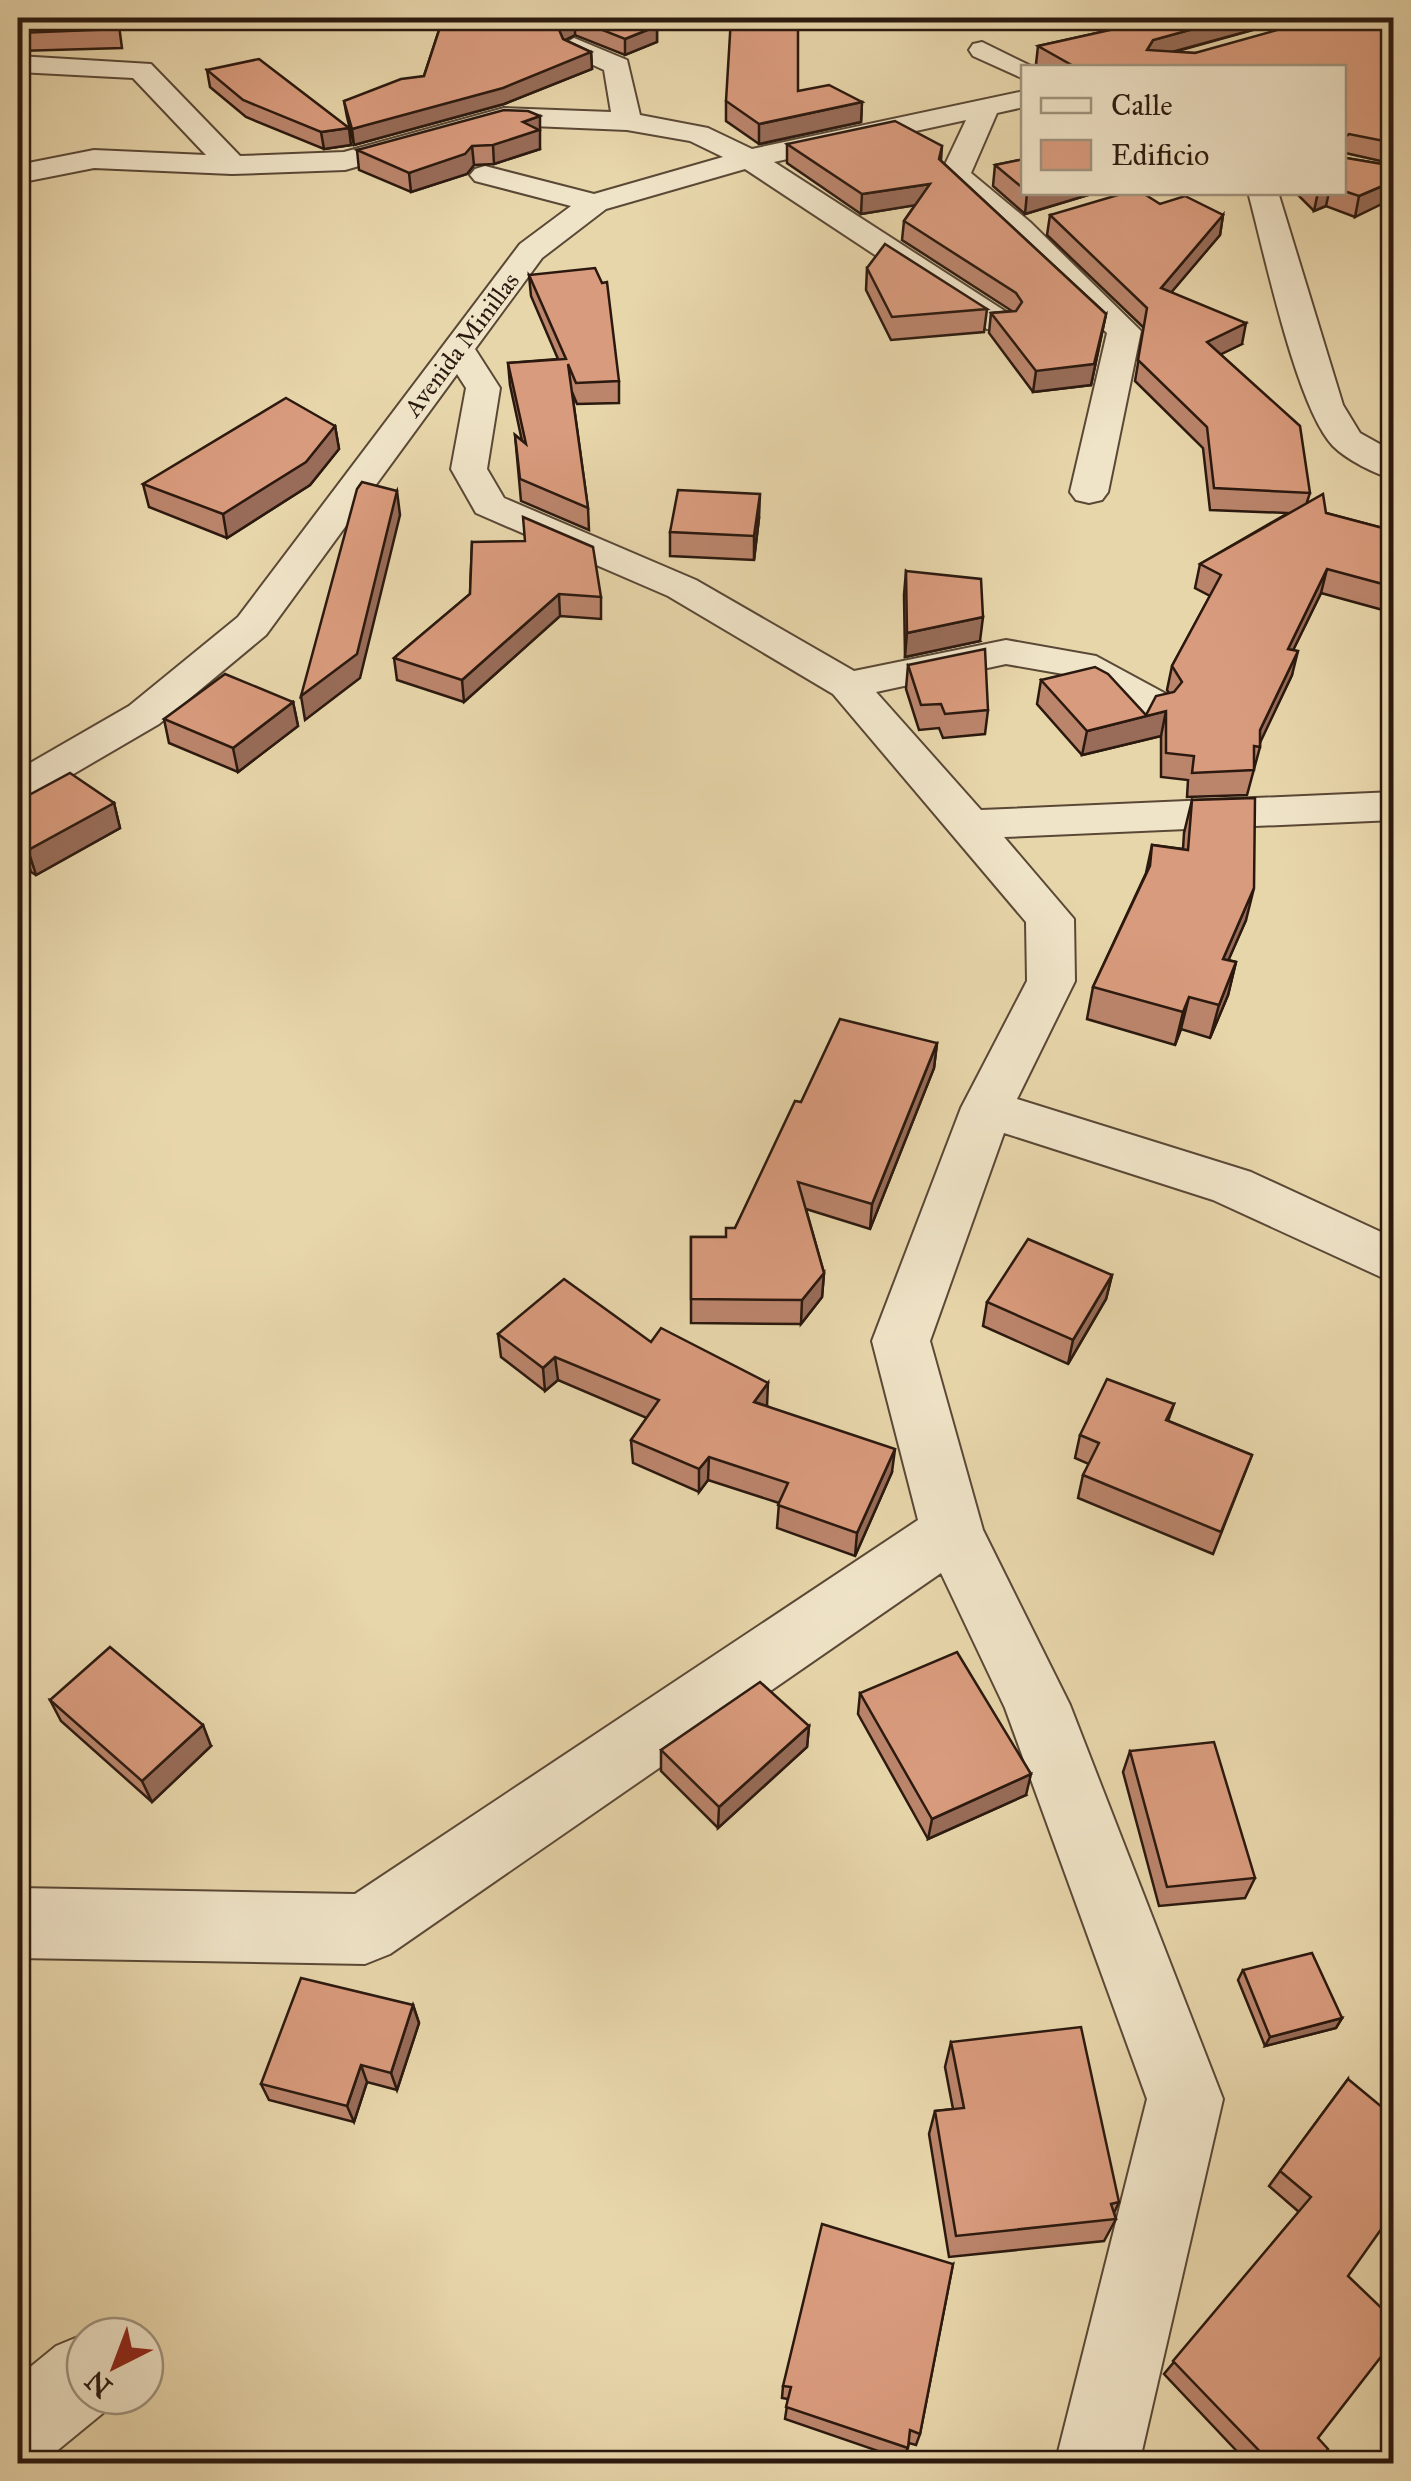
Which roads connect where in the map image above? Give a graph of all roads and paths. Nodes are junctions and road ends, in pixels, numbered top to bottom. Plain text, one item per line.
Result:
1 (574, 46) edge
2 (982, 50) dead end
3 (18, 64) edge
4 (1021, 70) edge
5 (1021, 99) edge
6 (986, 107) junction
7 (627, 121) junction
8 (749, 159) junction
9 (232, 164) junction
10 (18, 174) edge
11 (486, 174) dead end
12 (1264, 195) edge
13 (595, 203) junction
14 (1056, 218) edge
15 (1019, 228) junction
16 (999, 322) edge
17 (458, 348) junction
18 (1394, 468) edge
19 (1089, 492) dead end
20 (848, 685) junction
21 (1153, 704) edge
22 (18, 788) edge
23 (1394, 806) edge
24 (968, 826) junction
25 (987, 1108) junction
26 (1394, 1262) edge
27 (952, 1531) junction
28 (18, 1923) edge
29 (65, 2391) edge
30 (18, 2430) edge
31 (1098, 2464) edge

1 - 7 street
2 - 4 street
3 - 9 street
5 - 6 street, Avenida Minillas
6 - 8 street, Avenida Minillas
6 - 15 street
7 - 8 street
7 - 9 street
8 - 13 street, Avenida Minillas
8 - 16 street
9 - 10 street
11 - 13 street
12 - 18 street
13 - 17 street, Avenida Minillas
14 - 15 street
15 - 19 street
17 - 20 street
17 - 22 street, Avenida Minillas
20 - 21 street
20 - 24 street
23 - 24 street
24 - 25 street
25 - 26 street
25 - 27 street
27 - 28 street
27 - 31 street
29 - 30 street

